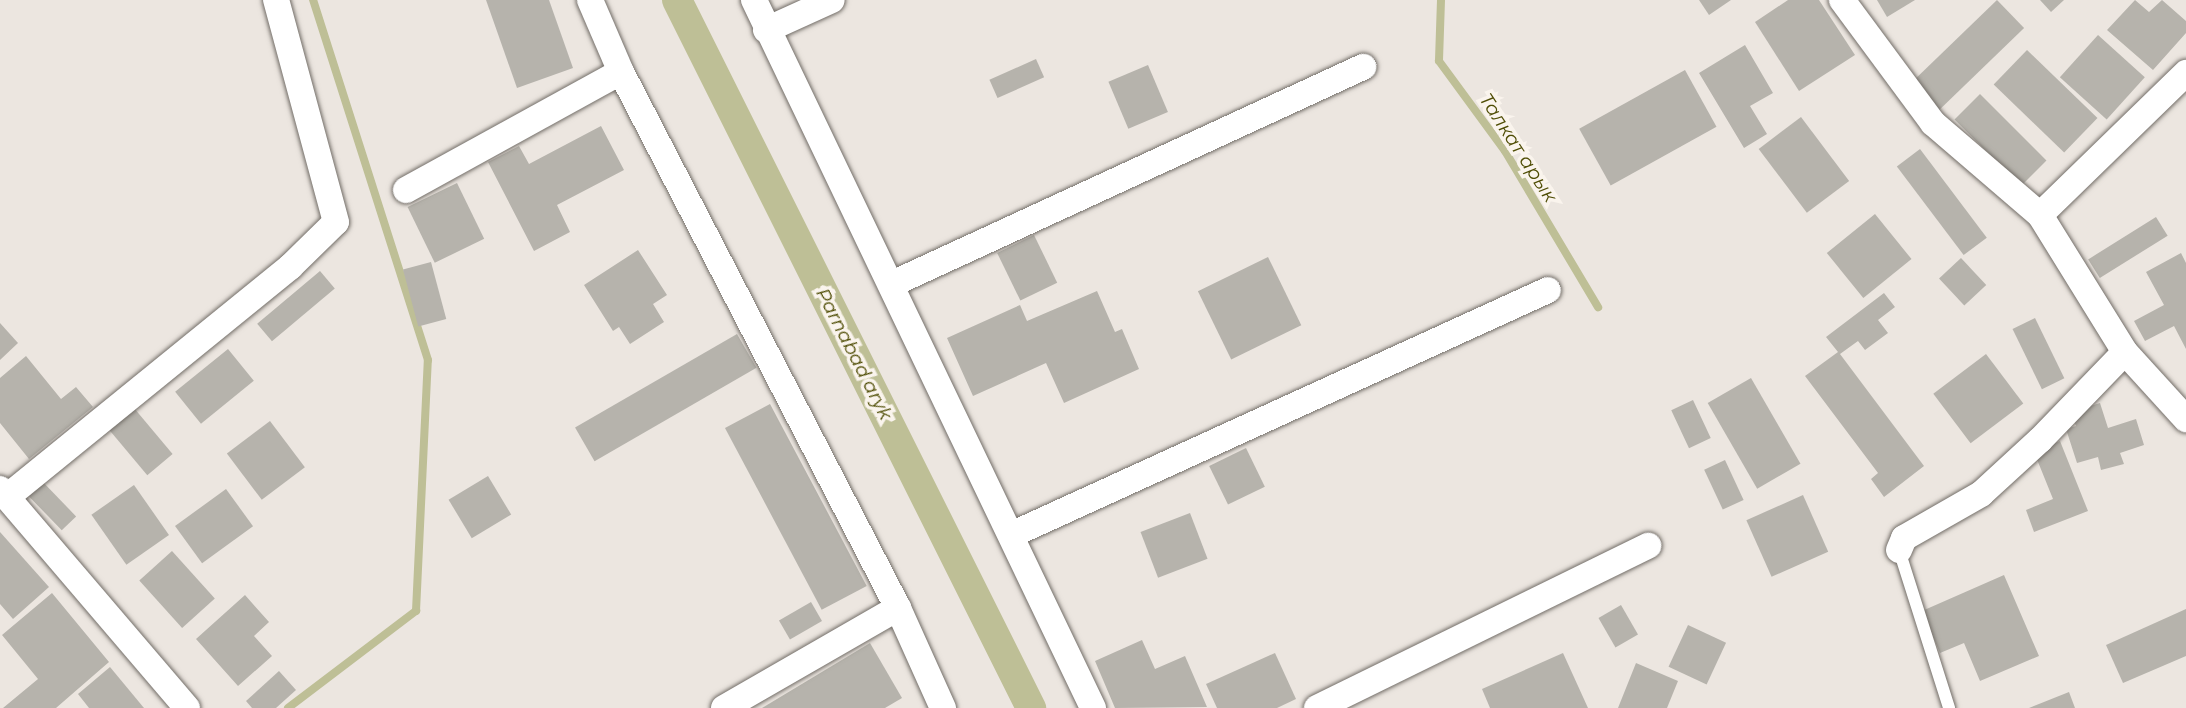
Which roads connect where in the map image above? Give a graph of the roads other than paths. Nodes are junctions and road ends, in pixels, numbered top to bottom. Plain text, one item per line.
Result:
1 (276, 0) edge
2 (590, 0) edge
3 (754, 0) edge
4 (832, 0) edge
5 (1842, 0) edge
6 (766, 30) junction
7 (1363, 67) dead end
8 (621, 72) junction
9 (2186, 73) edge
10 (406, 190) dead end
11 (2040, 215) junction
12 (892, 284) junction
13 (1548, 290) dead end
14 (2125, 352) junction
15 (2186, 419) edge
16 (4, 493) edge
17 (1012, 535) junction
18 (1648, 546) dead end
19 (1899, 550) joint
20 (898, 608) junction
21 (187, 708) edge
22 (724, 708) edge
23 (943, 708) edge
24 (1093, 708) edge
25 (1317, 708) edge
26 (1950, 708) edge

1 - 16 street
2 - 8 street
3 - 6 street
4 - 6 street
5 - 11 street
6 - 12 street
7 - 12 street
8 - 10 street
8 - 20 street
9 - 11 street
11 - 14 street
12 - 17 street
13 - 17 street
14 - 15 street
14 - 19 street
16 - 21 street
17 - 24 street
18 - 25 street
19 - 26 lane
20 - 22 street
20 - 23 street

